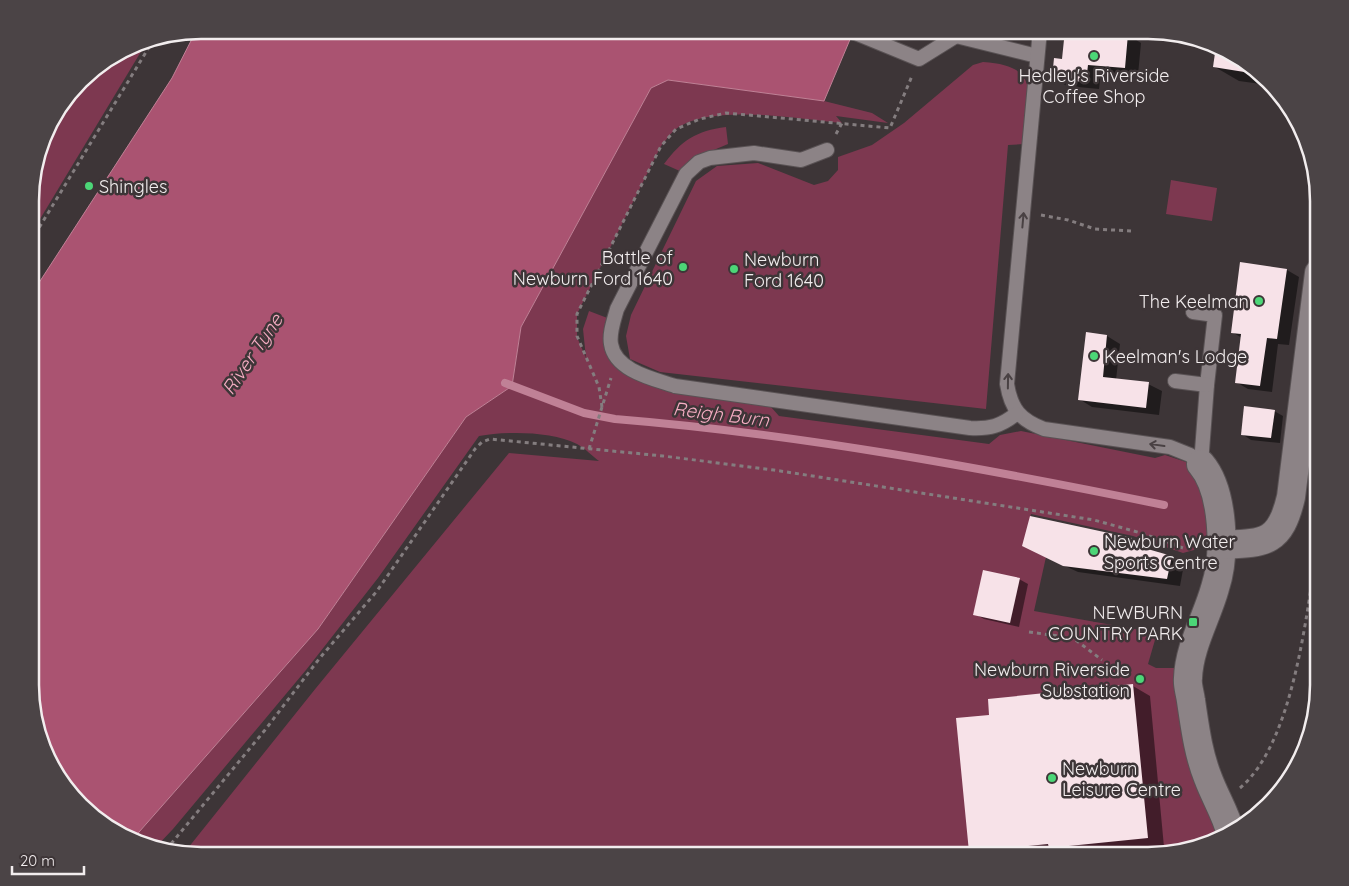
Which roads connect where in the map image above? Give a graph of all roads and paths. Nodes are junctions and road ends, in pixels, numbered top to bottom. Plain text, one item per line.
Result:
1 (870, 39) edge
2 (948, 39) edge
3 (978, 39) edge
4 (1039, 39) edge
5 (149, 47) edge
6 (1037, 56) junction
7 (919, 59) junction
8 (827, 150) dead end
9 (1023, 212) junction
10 (39, 228) edge
11 (1131, 231) dead end
12 (1193, 312) dead end
13 (1310, 345) edge
14 (618, 357) junction
15 (1175, 381) dead end
16 (1206, 385) junction
17 (602, 407) junction
18 (1016, 414) junction
19 (589, 449) junction
20 (1200, 464) junction
21 (1221, 545) junction
22 (1310, 587) edge
23 (1029, 632) dead end
24 (1102, 660) dead end
25 (1218, 800) junction
26 (1228, 826) edge
27 (171, 844) edge

1 - 7 lane
2 - 7 lane
3 - 6 lane
4 - 6 lane
5 - 10 path
6 - 9 lane
7 - 17 path
8 - 14 lane
9 - 11 path
18 -> 9 lane
12 - 16 lane
13 - 21 street
14 - 17 path
14 - 18 lane
15 - 16 lane
16 - 20 lane
17 - 19 path
20 -> 18 lane
19 - 21 path
19 - 27 path
20 - 21 street
21 - 25 street
22 - 25 path
23 - 24 path
25 - 26 street

